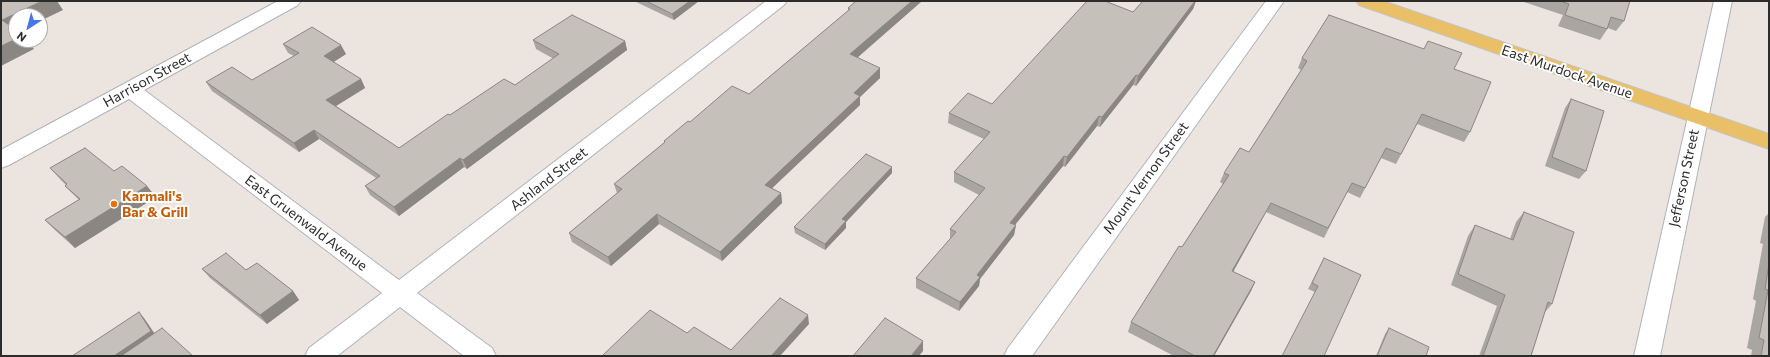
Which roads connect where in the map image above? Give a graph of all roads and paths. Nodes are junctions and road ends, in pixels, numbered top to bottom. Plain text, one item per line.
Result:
1 (292, 1) edge
2 (778, 1) edge
3 (1275, 1) edge
4 (1365, 1) edge
5 (1723, 1) edge
6 (130, 90) junction
7 (1697, 117) junction
8 (1769, 142) edge
9 (1, 160) edge
10 (400, 294) junction
11 (318, 356) edge
12 (482, 356) edge
13 (1016, 356) edge
14 (1647, 356) edge

1 - 6 street, Harrison Street
2 - 10 street, Ashland Street
3 - 13 street, Mount Vernon Street
4 - 7 main road, East Murdock Avenue
5 - 7 street, Jefferson Street
6 - 9 street, Harrison Street
6 - 10 street, East Gruenwald Avenue
7 - 8 main road, East Murdock Avenue
7 - 14 street, Jefferson Street
10 - 11 street, Ashland Street
10 - 12 street, East Gruenwald Avenue

